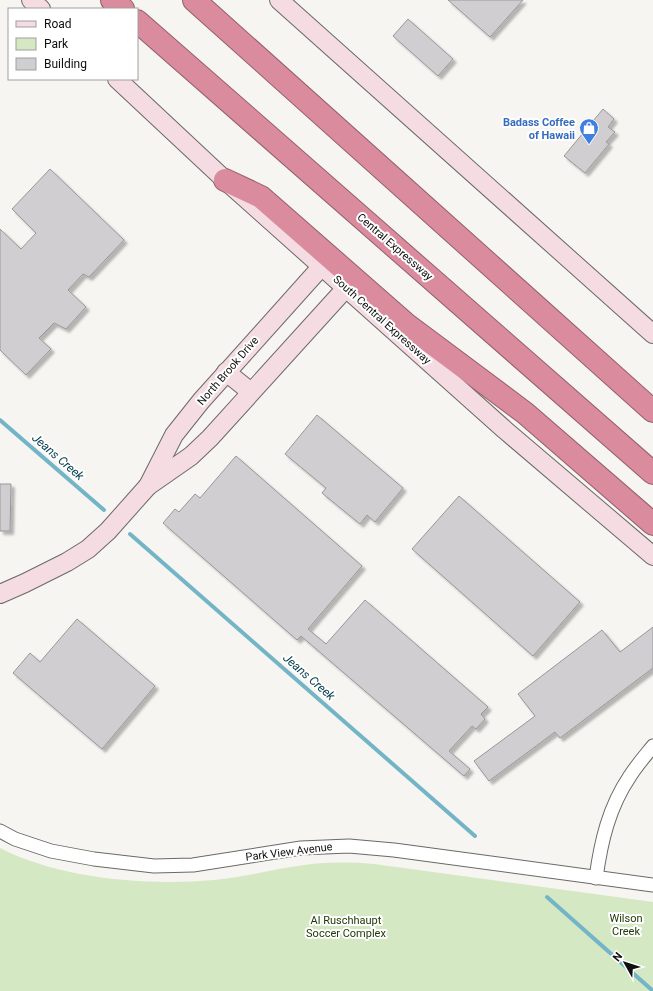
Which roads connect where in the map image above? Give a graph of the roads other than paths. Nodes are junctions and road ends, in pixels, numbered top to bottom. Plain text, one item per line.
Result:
1 (30, 0) edge
2 (112, 0) edge
3 (194, 0) edge
4 (279, 0) edge
5 (40, 8) edge
6 (122, 8) edge
7 (138, 23) edge
8 (118, 80) edge
9 (225, 180) junction
10 (322, 266) junction
11 (346, 288) junction
12 (653, 334) edge
13 (226, 372) junction
14 (251, 392) junction
15 (653, 411) edge
16 (653, 473) edge
17 (148, 486) junction
18 (653, 524) edge
19 (653, 556) edge
20 (0, 594) edge
21 (653, 746) edge
22 (0, 831) edge
23 (596, 878) junction
24 (653, 885) edge

1 - 5 main road
2 - 6 highway
3 - 15 highway
4 - 12 main road
7 - 16 highway, Central Expressway
8 - 9 main road, South Central Expressway
9 - 10 main road, South Central Expressway
9 - 18 highway
10 - 11 main road, South Central Expressway
10 - 13 main road, North Brook Drive
11 - 14 main road, North Brook Drive
11 - 19 main road, South Central Expressway
13 - 14 main road
13 - 17 main road, North Brook Drive
14 - 17 main road, North Brook Drive
17 - 20 main road, North Brook Drive
21 - 23 street
22 - 23 street, Park View Avenue
23 - 24 street, Park View Avenue

